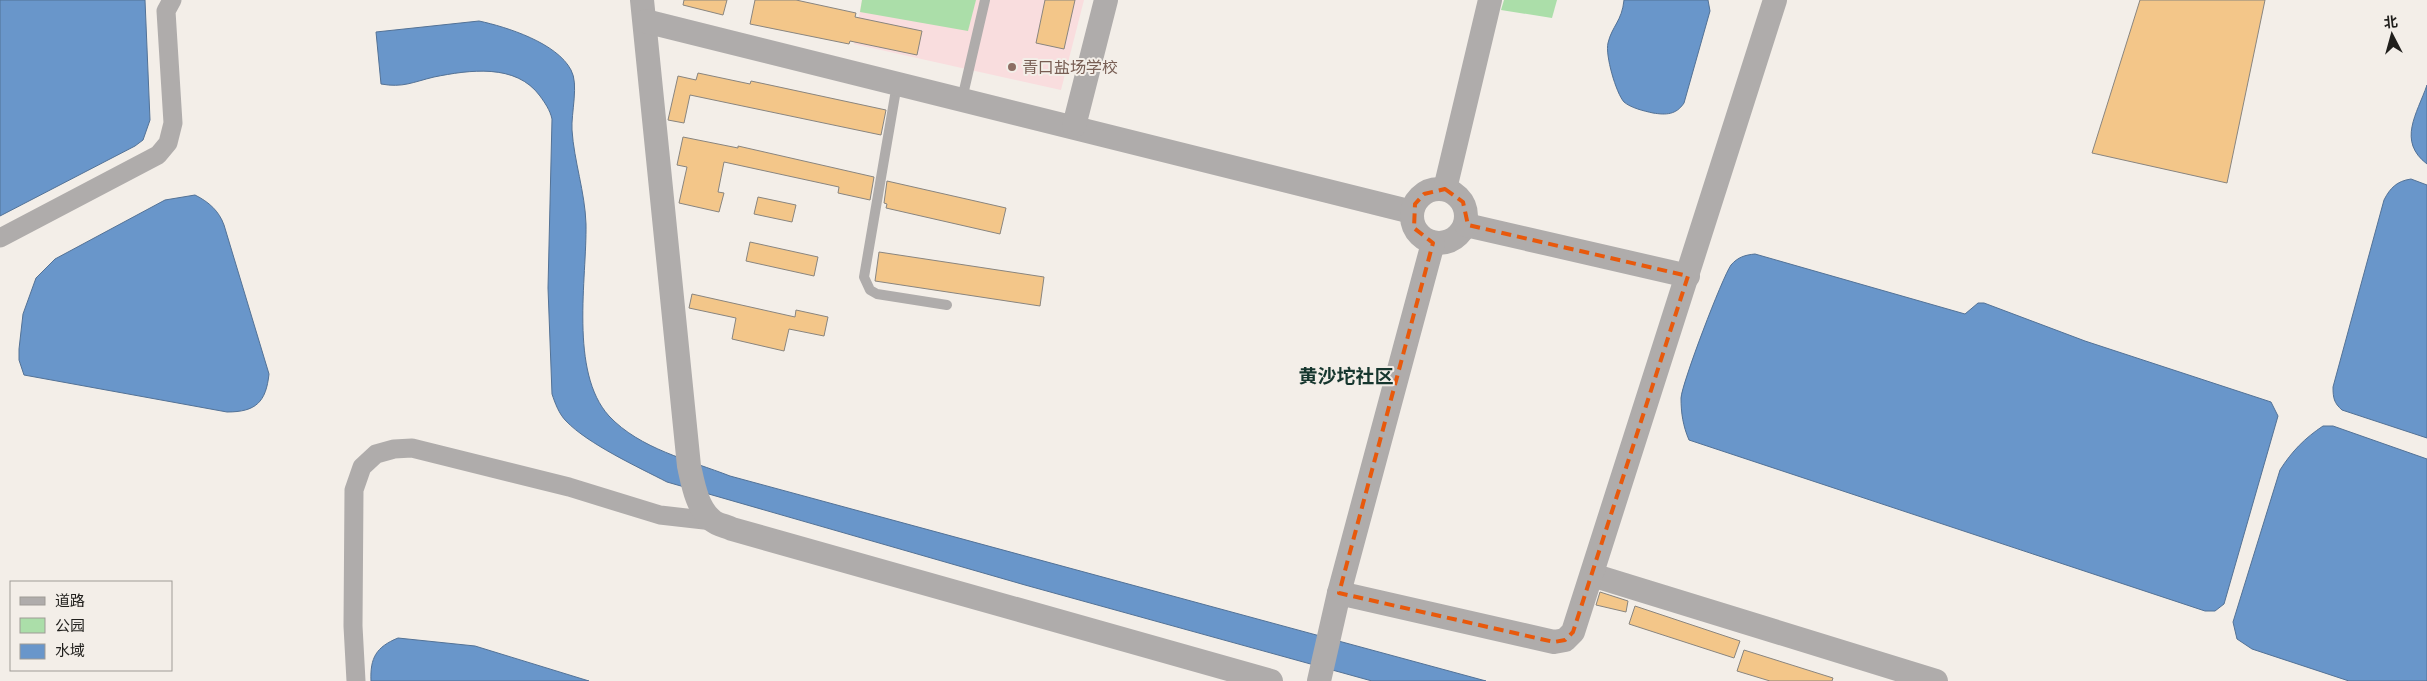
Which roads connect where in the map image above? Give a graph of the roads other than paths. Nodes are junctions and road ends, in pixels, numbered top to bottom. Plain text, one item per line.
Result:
1 (172, 0) edge
2 (985, 0) edge
3 (1106, 0) edge
4 (1490, 0) edge
5 (1775, 0) edge
6 (644, 11) edge
7 (897, 83) junction
8 (962, 99) junction
9 (1074, 126) junction
10 (1445, 189) junction
11 (1412, 212) junction
12 (1466, 225) junction
13 (0, 238) edge
14 (1433, 243) junction
15 (1688, 276) junction
16 (947, 306) dead end
17 (713, 521) junction
18 (1592, 575) junction
19 (1340, 593) junction
20 (356, 681) edge
21 (1271, 681) edge
22 (1319, 681) edge
23 (1936, 681) edge

1 - 13 street
2 - 8 lane
3 - 9 street
4 - 10 street
5 - 15 street
6 - 7 street
6 - 17 street
7 - 8 street
7 - 16 lane
8 - 9 street
9 - 11 street
10 - 11 street
10 - 12 street
11 - 14 street
12 - 14 street
12 - 15 street
14 - 19 street
15 - 18 street
17 - 20 street
17 - 21 street
18 - 19 street
18 - 23 street
19 - 22 street

